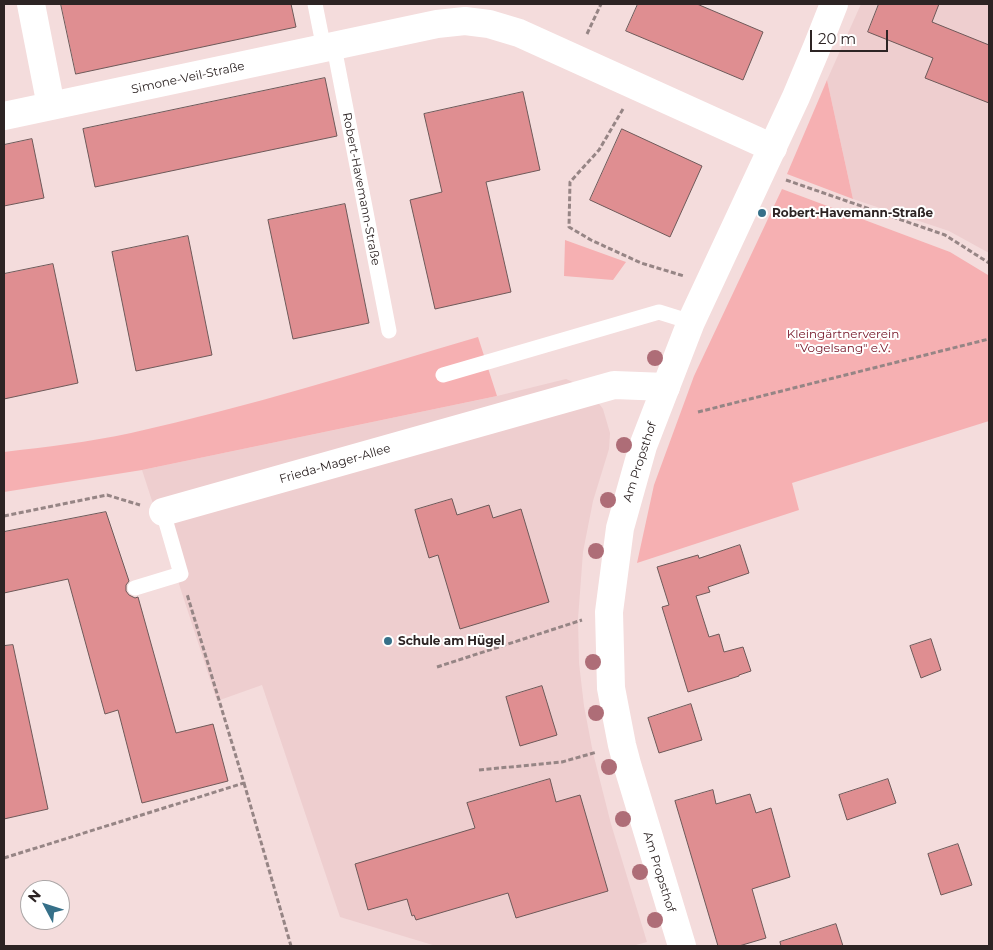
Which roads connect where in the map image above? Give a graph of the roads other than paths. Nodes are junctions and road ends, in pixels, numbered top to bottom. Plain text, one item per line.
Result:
1 (31, 4) edge
2 (315, 4) edge
3 (834, 4) edge
4 (329, 48) junction
5 (51, 106) junction
6 (4, 116) edge
7 (767, 160) junction
8 (691, 322) junction
9 (389, 331) dead end
10 (443, 375) dead end
11 (666, 387) junction
12 (163, 512) joint
13 (135, 588) dead end
14 (682, 946) edge

1 - 5 street
2 - 4 lane, Robert-Havemann-Straße
3 - 7 street, Am Propsthof
4 - 5 street, Simone-Veil-Straße
4 - 7 street
4 - 9 lane, Robert-Havemann-Straße
5 - 6 street, Simone-Veil-Straße
7 - 8 street, Am Propsthof
8 - 10 lane
8 - 11 street, Am Propsthof
11 - 12 street, Frieda-Mager-Allee
11 - 14 street, Am Propsthof
12 - 13 lane

